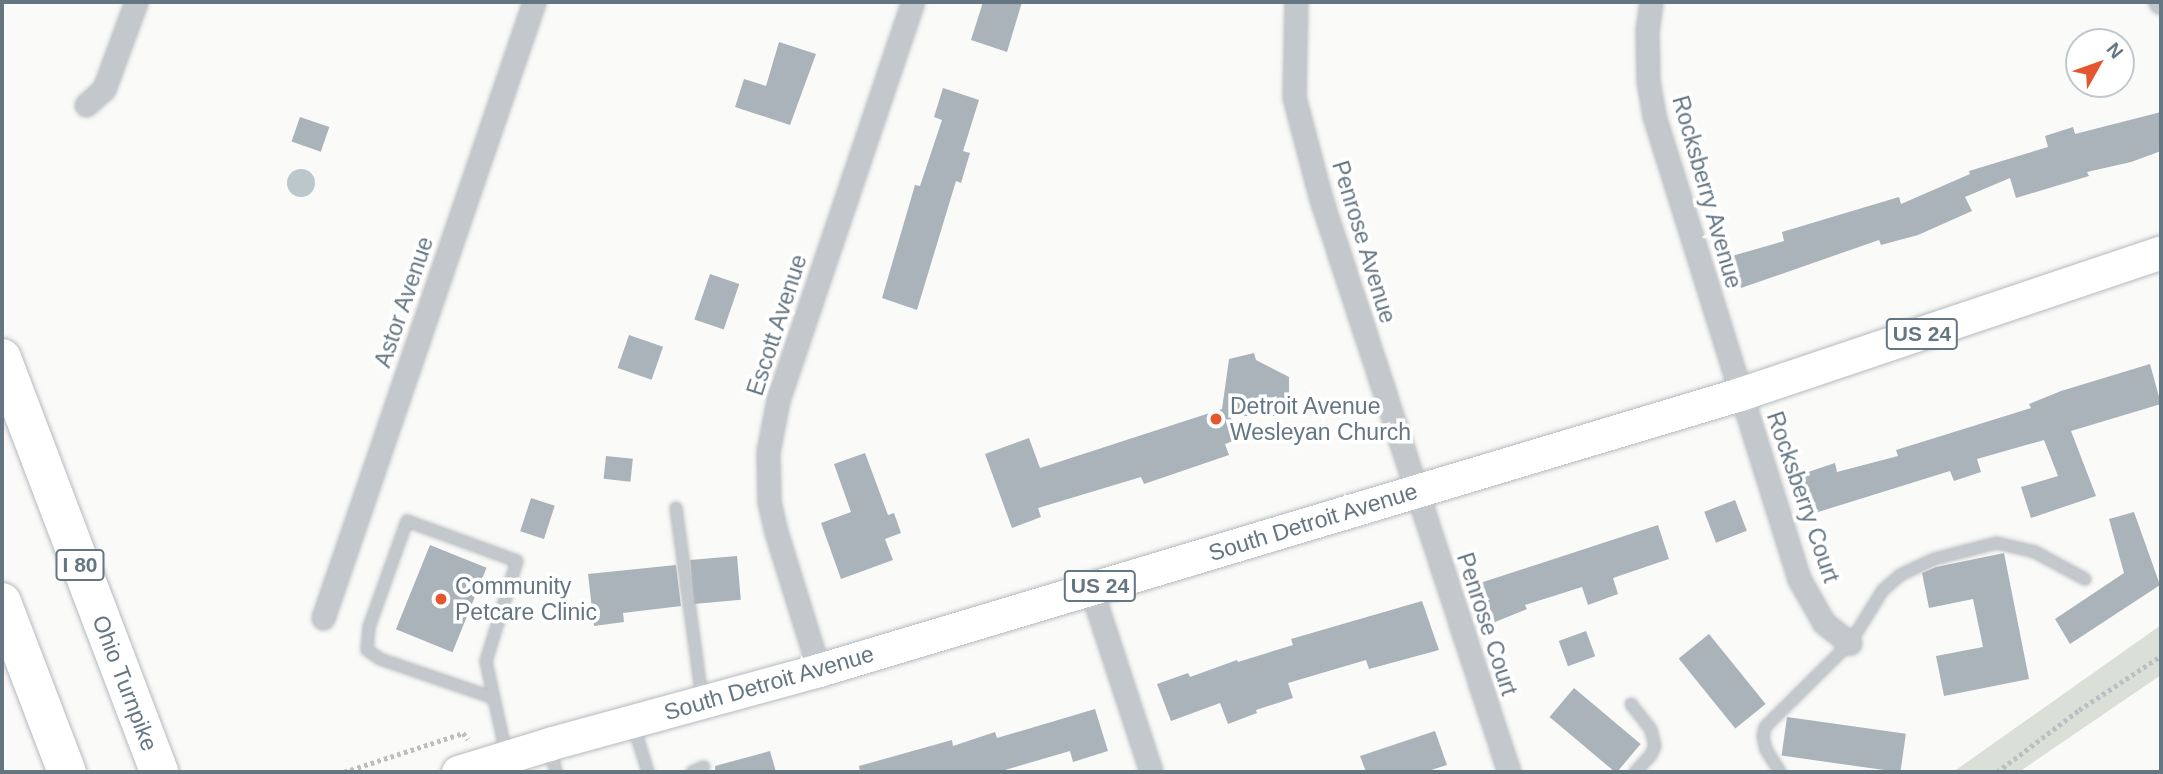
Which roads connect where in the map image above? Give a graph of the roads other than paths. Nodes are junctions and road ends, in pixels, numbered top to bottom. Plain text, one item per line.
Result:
1 (136, 2) edge
2 (534, 2) edge
3 (913, 2) edge
4 (1296, 2) edge
5 (1651, 2) edge
6 (86, 104) dead end
7 (2161, 252) edge
8 (2, 358) edge
9 (1741, 394) junction
10 (1415, 492) junction
11 (676, 508) dead end
12 (2085, 579) dead end
13 (1091, 589) junction
14 (2, 602) edge
15 (323, 618) dead end
16 (1850, 643) junction
17 (819, 670) junction
18 (494, 698) junction
19 (702, 701) junction
20 (1630, 704) dead end
21 (632, 721) junction
22 (507, 757) junction
23 (552, 758) edge
24 (705, 767) dead end
25 (645, 771) edge
26 (67, 772) edge
27 (159, 772) edge
28 (458, 772) edge
29 (692, 772) edge
30 (1151, 772) edge
31 (1509, 772) edge
32 (1635, 772) edge
33 (1780, 772) edge

1 - 6 street
2 - 15 street, Astor Avenue
3 - 17 street, Escott Avenue
4 - 10 street, Penrose Avenue
5 - 9 street, Rocksberry Avenue
7 - 9 main road, South Detroit Avenue / US 24
8 - 27 highway, Ohio Turnpike / I 80
9 - 10 main road, South Detroit Avenue / US 24
9 - 16 street, Rocksberry Court
10 - 13 main road, South Detroit Avenue / US 24
10 - 31 street, Penrose Court
11 - 19 lane
12 - 16 lane
13 - 17 main road, South Detroit Avenue / US 24
13 - 30 street
14 - 26 highway
16 - 33 lane
17 - 19 main road, South Detroit Avenue / US 24
18 - 18 lane
18 - 22 lane
19 - 21 main road, South Detroit Avenue / US 24
20 - 32 lane
21 - 23 main road, South Detroit Avenue / US 24
21 - 25 lane
22 - 23 main road, South Detroit Avenue / US 24
22 - 28 main road, South Detroit Avenue / US 24
24 - 29 lane

